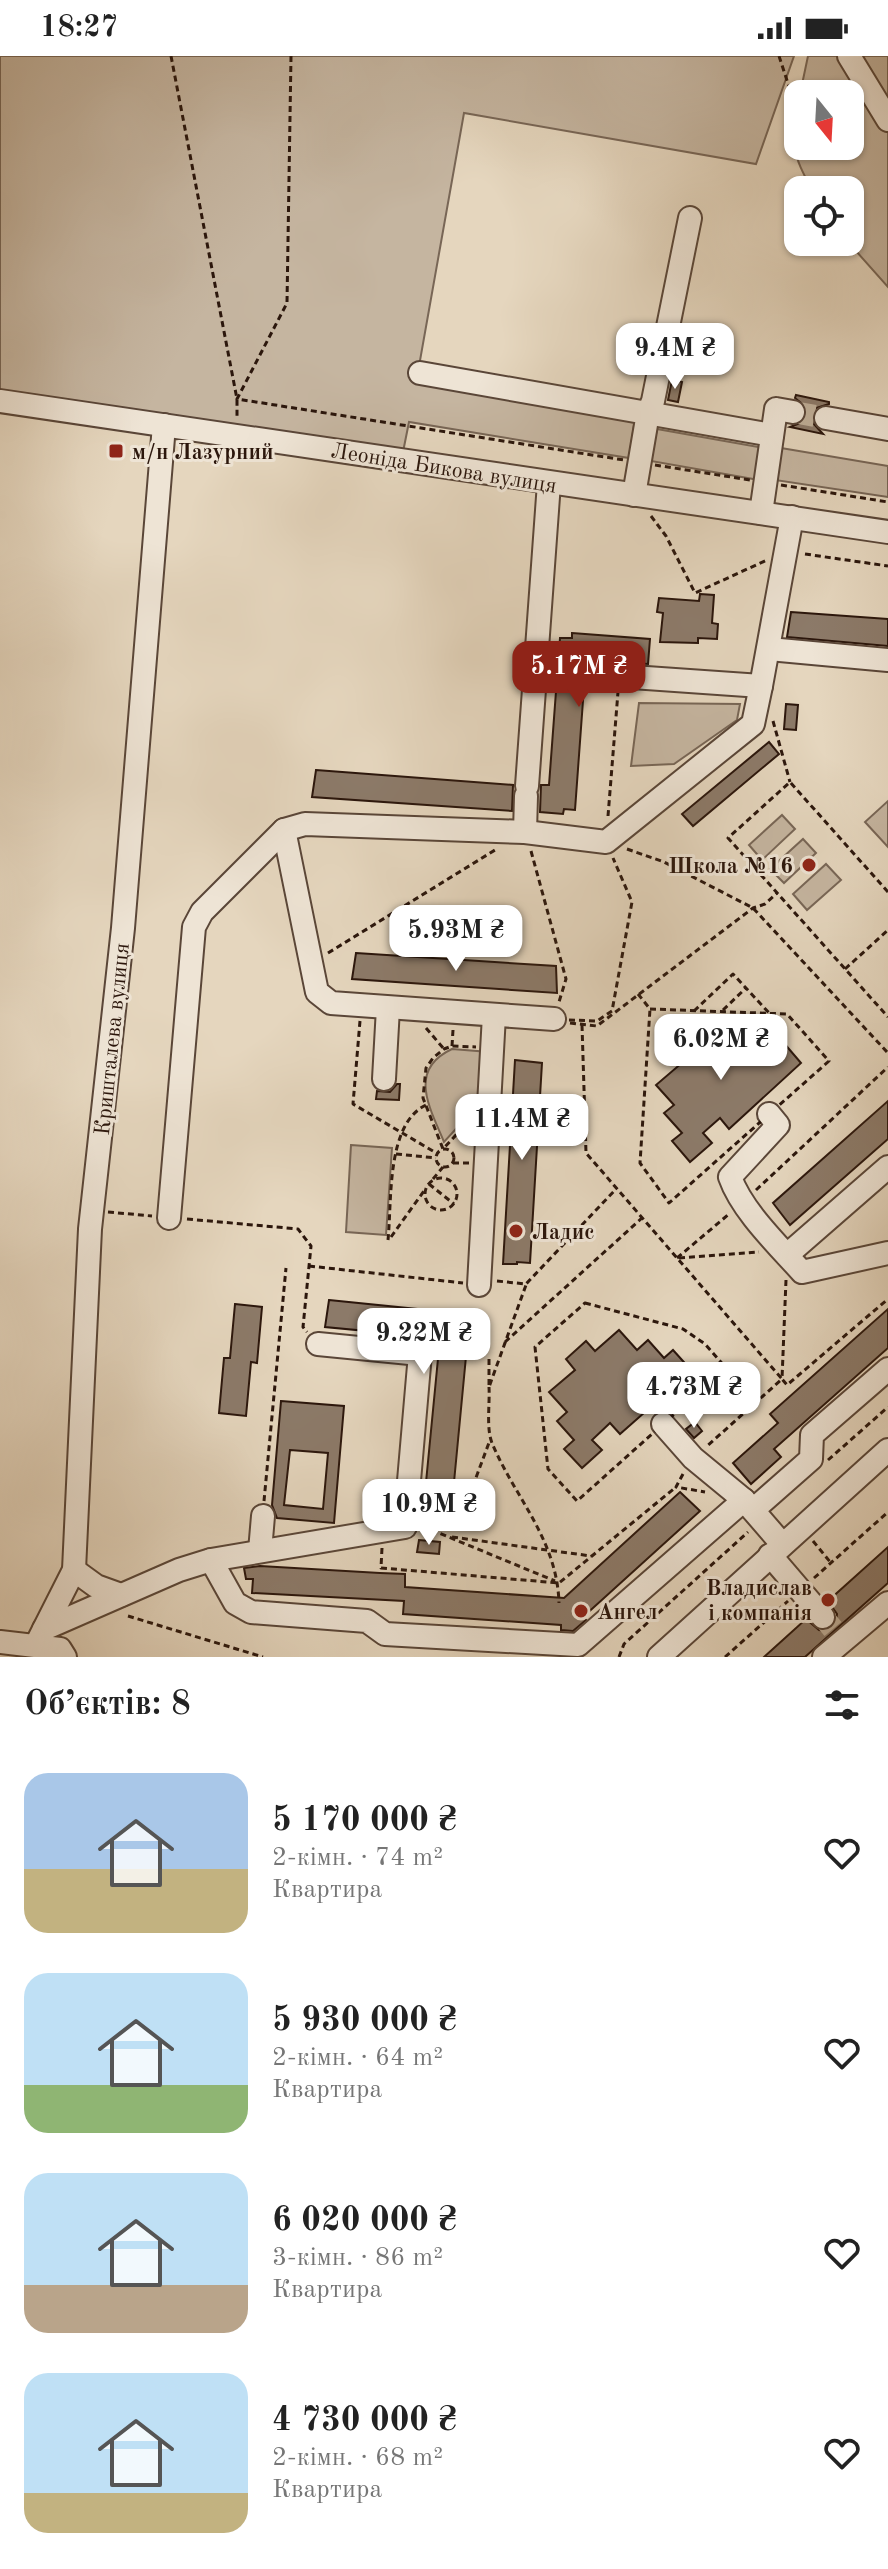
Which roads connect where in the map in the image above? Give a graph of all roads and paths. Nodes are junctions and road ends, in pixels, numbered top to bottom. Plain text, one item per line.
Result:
1 (171, 56) edge
2 (291, 56) edge
3 (779, 56) edge
4 (849, 56) edge
5 (787, 80) edge
6 (888, 120) edge
7 (690, 218) dead end
8 (420, 373) dead end
9 (237, 399) junction
10 (0, 401) edge
11 (793, 412) dead end
12 (648, 413) junction
13 (826, 418) tunnel mouth
14 (164, 425) junction
15 (888, 429) edge
16 (237, 435) junction
17 (772, 435) junction
18 (639, 463) junction
19 (549, 483) junction
20 (764, 483) junction
21 (634, 495) junction
22 (888, 502) edge
23 (761, 513) junction
24 (792, 517) junction
25 (888, 532) edge
26 (666, 536) dead end
27 (787, 551) junction
28 (888, 566) edge
29 (769, 649) junction
30 (888, 660) edge
31 (589, 674) dead end
32 (619, 676) junction
33 (761, 686) junction
34 (790, 782) junction
35 (284, 830) junction
36 (525, 832) junction
37 (606, 842) junction
38 (499, 848) dead end
39 (888, 892) edge
40 (777, 893) junction
41 (753, 908) junction
42 (888, 930) edge
43 (328, 953) dead end
44 (845, 969) junction
45 (746, 988) junction
46 (638, 994) junction
47 (361, 1005) junction
48 (388, 1008) junction
49 (650, 1009) junction
50 (693, 1011) junction
51 (721, 1012) junction
52 (770, 1014) junction
53 (494, 1015) junction
54 (888, 1017) edge
55 (554, 1019) junction
56 (582, 1025) junction
57 (492, 1048) junction
58 (888, 1053) edge
59 (888, 1067) edge
60 (384, 1079) dead end
61 (488, 1099) junction
62 (426, 1105) junction
63 (769, 1114) junction
64 (400, 1132) junction
65 (443, 1149) junction
66 (396, 1154) junction
67 (437, 1156) junction
68 (443, 1167) junction
69 (888, 1167) edge
70 (429, 1184) junction
71 (616, 1189) junction
72 (742, 1202) junction
73 (454, 1204) junction
74 (92, 1211) junction
75 (169, 1218) junction
76 (642, 1218) junction
77 (785, 1252) junction
78 (888, 1253) edge
79 (677, 1258) junction
80 (309, 1266) junction
81 (286, 1268) dead end
82 (526, 1284) junction
83 (479, 1285) junction
84 (888, 1299) edge
85 (505, 1342) junction
86 (318, 1344) joint
87 (489, 1359) dead end
88 (888, 1369) edge
89 (782, 1379) junction
90 (489, 1387) junction
91 (273, 1407) junction
92 (280, 1407) dead end
93 (663, 1424) junction
94 (490, 1440) junction
95 (888, 1450) edge
96 (693, 1458) junction
97 (676, 1487) dead end
98 (748, 1505) junction
99 (263, 1516) joint
100 (382, 1531) junction
101 (446, 1537) junction
102 (776, 1549) junction
103 (547, 1550) junction
104 (260, 1551) junction
105 (591, 1556) junction
106 (211, 1560) junction
107 (74, 1570) junction
108 (559, 1583) junction
109 (559, 1603) dead end
110 (888, 1603) edge
111 (124, 1606) junction
112 (833, 1628) junction
113 (40, 1637) junction
114 (0, 1642) edge
115 (65, 1657) edge
116 (263, 1657) edge
117 (659, 1657) edge
118 (824, 1657) edge

1 - 9 path
2 - 9 path
3 - 5 path
4 - 6 street
7 - 12 street
8 - 12 street
9 - 16 path
9 - 18 path
10 - 14 street, Леоніда Бикова вулиця
11 - 17 street
12 - 17 street
12 - 18 street
13 - 15 street
14 - 16 street, Леоніда Бикова вулиця
14 - 74 street, Кришталева вулиця
16 - 19 street, Леоніда Бикова вулиця
17 - 20 street
18 - 20 path
18 - 21 street
19 - 21 street, Леоніда Бикова вулиця
19 - 36 street
20 - 22 path
20 - 23 street
21 - 23 street, Леоніда Бикова вулиця
23 - 24 street, Леоніда Бикова вулиця
24 - 25 street, Леоніда Бикова вулиця
24 - 27 street
26 - 27 path
27 - 28 path
27 - 29 street
29 - 30 street
29 - 33 street
31 - 32 street
32 - 33 street
32 - 37 path
33 - 34 path
33 - 37 street
34 - 39 path
34 - 40 path
35 - 36 street
35 - 47 street
35 - 75 street
36 - 37 street
36 - 55 path
37 - 41 path
37 - 55 path
38 - 43 path
40 - 41 path
40 - 44 path
41 - 46 path
41 - 58 path
42 - 44 path
44 - 54 path
45 - 50 path
45 - 51 path
45 - 52 path
46 - 49 path
46 - 56 path
47 - 48 street
47 - 64 path
48 - 53 street
48 - 60 street
49 - 50 path
49 - 63 path
50 - 51 path
51 - 52 path
52 - 63 path
53 - 55 street
53 - 57 street
55 - 56 path
56 - 71 path
57 - 61 street
57 - 62 path
59 - 72 path
61 - 65 path
61 - 83 street
62 - 64 path
62 - 65 path
63 - 72 street
64 - 66 path
64 - 67 path
65 - 67 path
65 - 68 path
66 - 67 path
66 - 70 path
67 - 68 path
68 - 70 path
69 - 77 street
70 - 73 path
70 - 73 path
70 - 73 path
71 - 76 path
71 - 82 path
72 - 77 street
72 - 79 path
74 - 75 path
74 - 107 street, Кришталева вулиця
75 - 80 path
76 - 79 path
76 - 85 path
77 - 78 street
77 - 79 path
77 - 89 path
79 - 89 path
80 - 83 path
80 - 86 path
81 - 91 path
82 - 83 path
82 - 85 path
84 - 89 path
85 - 90 path
86 - 100 street
87 - 90 path
88 - 98 street
89 - 96 path
90 - 94 path
91 - 92 path
91 - 99 path
93 - 93 path
93 - 96 street
94 - 101 path
94 - 103 path
95 - 102 street
96 - 98 street
97 - 105 path
98 - 102 street
98 - 106 street
99 - 104 street
100 - 104 street
100 - 108 path
101 - 103 path
101 - 108 path
102 - 112 street
102 - 117 street
103 - 105 path
103 - 108 path
104 - 106 street
105 - 108 path
106 - 111 street
107 - 111 street
107 - 113 street, Кришталева вулиця
108 - 109 path
110 - 112 street
111 - 113 street
111 - 116 path
112 - 118 street
113 - 114 street
113 - 115 street

